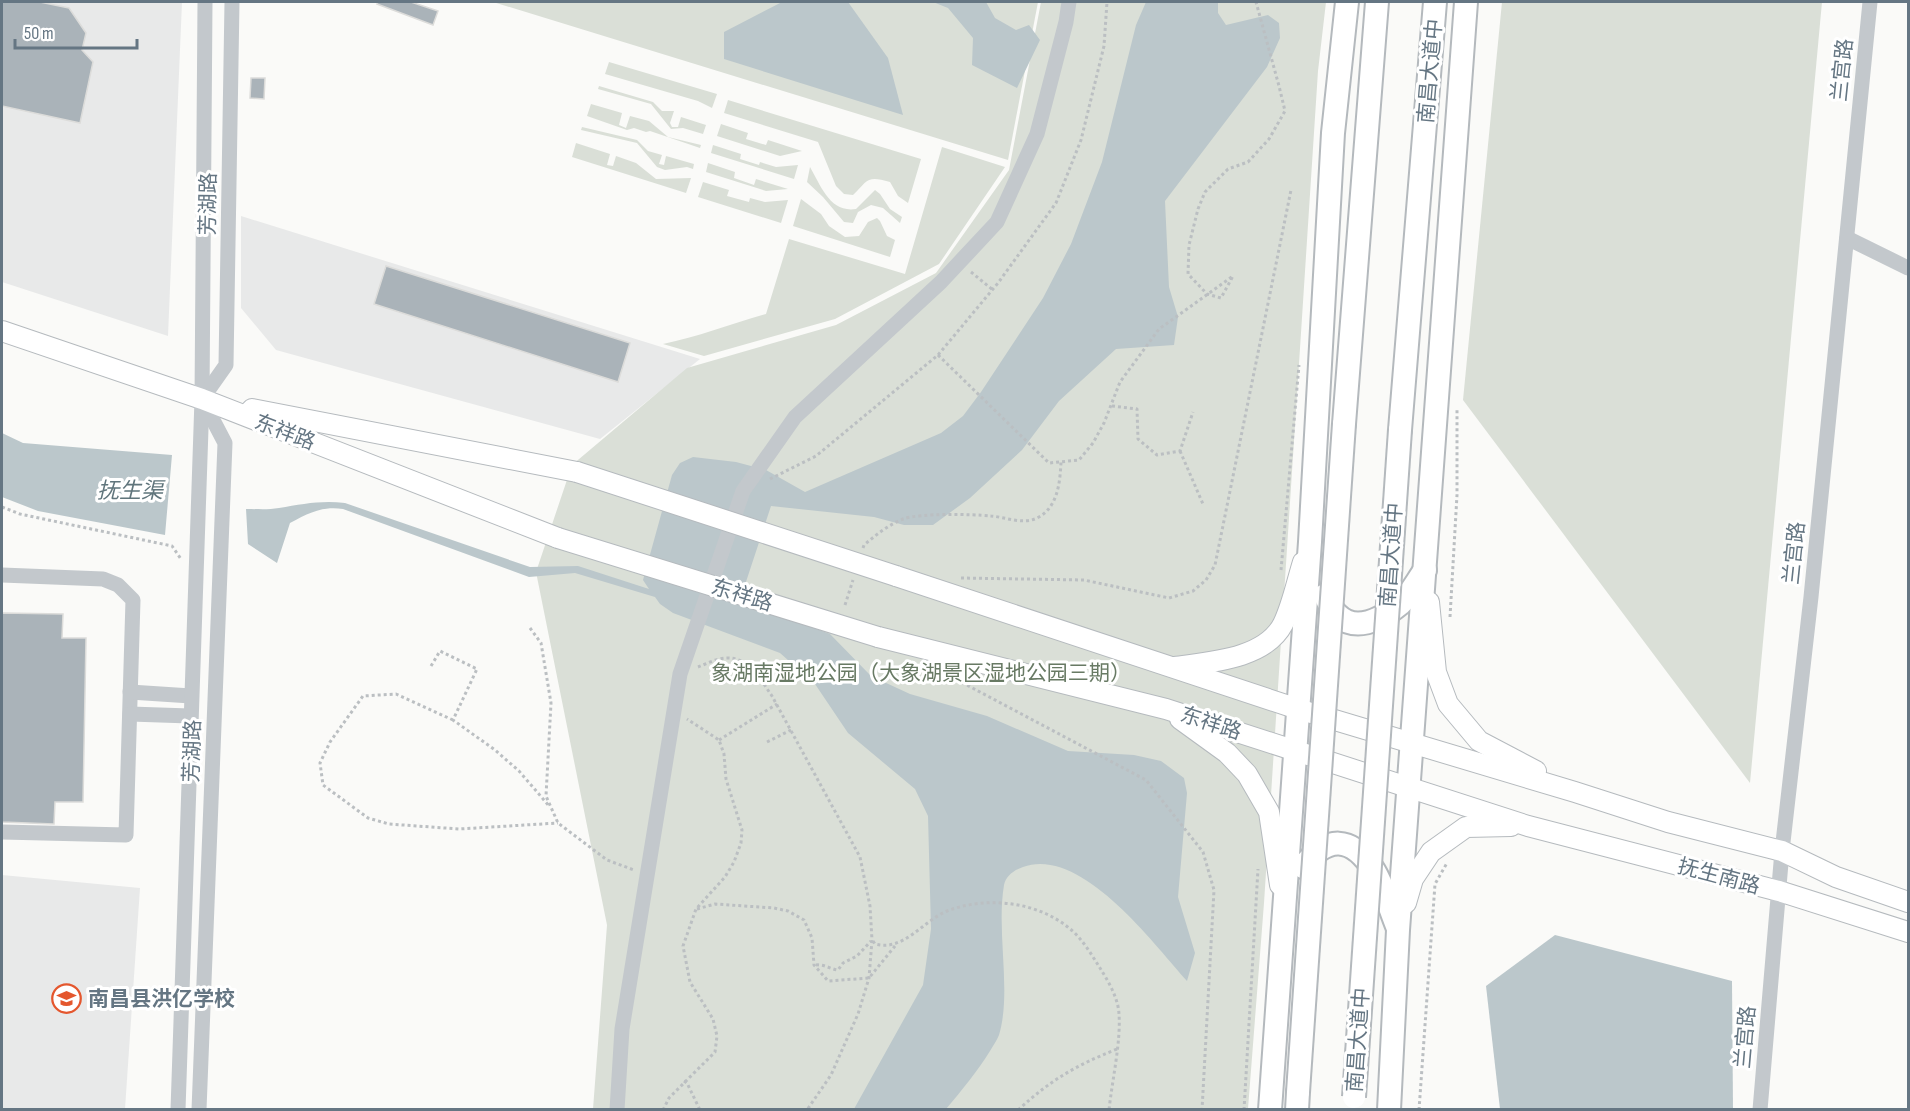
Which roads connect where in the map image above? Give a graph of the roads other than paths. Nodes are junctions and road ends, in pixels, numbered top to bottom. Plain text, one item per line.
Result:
1 (205, 2) edge
2 (232, 2) edge
3 (1069, 2) edge
4 (1347, 2) edge
5 (1377, 2) edge
6 (1435, 2) edge
7 (1466, 2) edge
8 (1870, 2) edge
9 (1846, 238) junction
10 (1908, 268) edge
11 (2, 331) edge
12 (202, 399) junction
13 (1310, 542) junction
14 (1425, 570) junction
15 (2, 575) edge
16 (1171, 668) junction
17 (130, 692) junction
18 (191, 696) junction
19 (1166, 709) junction
20 (1298, 709) junction
21 (130, 714) junction
22 (190, 716) junction
23 (1412, 743) junction
24 (1295, 751) junction
25 (1409, 788) junction
26 (1575, 792) junction
27 (1528, 826) junction
28 (2, 832) edge
29 (1782, 851) junction
30 (1779, 891) junction
31 (1908, 902) edge
32 (1284, 907) junction
33 (1398, 930) junction
34 (1908, 932) edge
35 (1298, 1101) edge
36 (1354, 1103) edge
37 (178, 1110) edge
38 (199, 1110) edge
39 (617, 1110) edge
40 (1270, 1110) edge
41 (1389, 1110) edge
42 (1760, 1110) edge

1 - 12 street, 芳湖路
2 - 12 street, 芳湖路
3 - 39 street
4 - 13 highway
5 - 35 highway, bridge
6 - 36 highway, 南昌大道中, bridge
7 - 14 highway
8 - 9 street, 兰宫路
9 - 10 street
9 - 29 street, 兰宫路
11 - 12 main road, 东祥路
12 - 16 main road, 东祥路, bridge
12 - 18 street, 芳湖路
12 - 19 main road, 东祥路, bridge
12 - 38 street, 芳湖路
13 - 14 highway
13 - 16 main road
13 - 20 highway
14 - 23 highway
14 - 26 main road
15 - 17 street
16 - 20 main road, 东祥路
17 - 18 street
17 - 21 street
18 - 22 street, 芳湖路
19 - 24 main road, 东祥路
19 - 32 main road
20 - 23 main road, 东祥路
20 - 24 highway
21 - 22 street
21 - 28 street
22 - 37 street, 芳湖路
23 - 25 highway
23 - 26 main road, 东祥路
24 - 25 main road, 东祥路
24 - 32 highway
25 - 27 main road, 东祥路
25 - 33 highway
26 - 29 main road, 抚生南路
27 - 30 main road, 抚生南路
27 - 33 main road
29 - 30 street, 兰宫路
29 - 31 main road, 抚生南路
30 - 34 main road, 抚生南路
30 - 42 street, 兰宫路
32 - 33 highway
32 - 40 highway
33 - 41 highway

